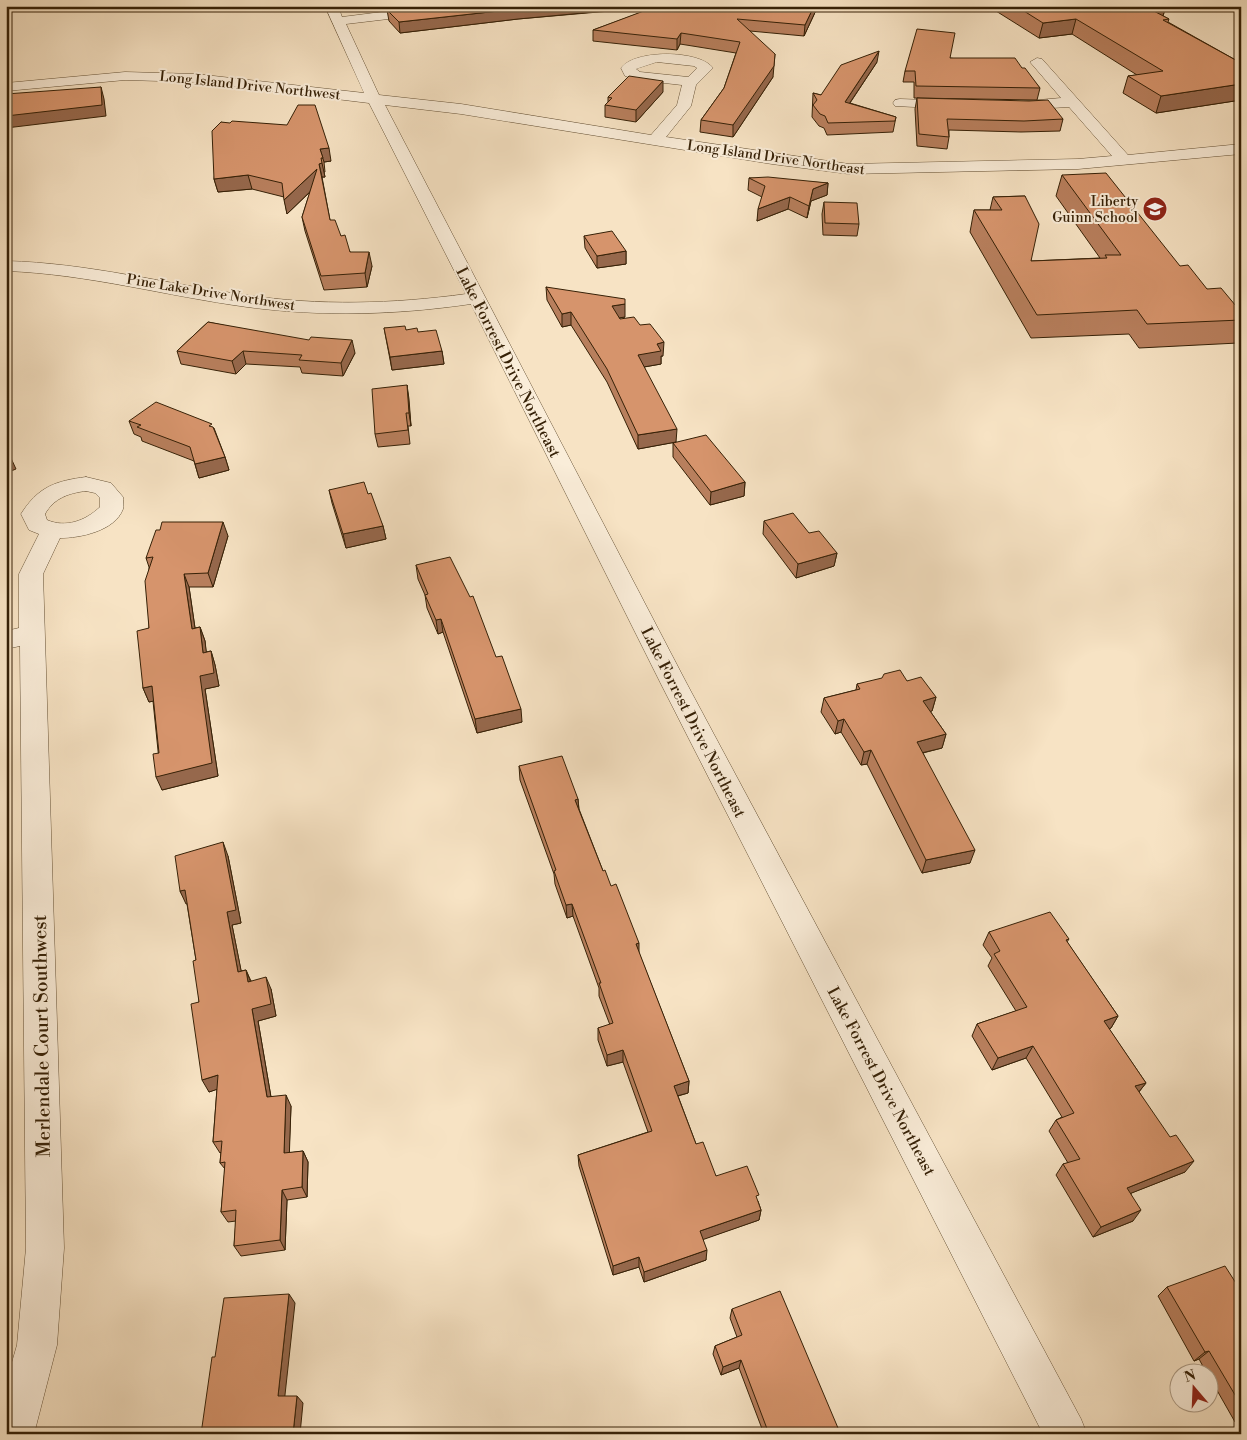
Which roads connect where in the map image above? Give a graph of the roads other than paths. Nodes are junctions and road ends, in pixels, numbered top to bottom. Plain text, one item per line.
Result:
1 (464, 6) edge
2 (334, 13) edge
3 (1037, 62) dead end
4 (691, 82) dead end
5 (6, 86) edge
6 (373, 97) junction
7 (1073, 102) junction
8 (900, 103) dead end
9 (968, 105) edge
10 (997, 106) edge
11 (655, 140) junction
12 (1241, 149) edge
13 (1125, 161) junction
14 (6, 266) edge
15 (476, 298) junction
16 (52, 531) dead end
17 (19, 637) edge
18 (13, 1434) edge
19 (1066, 1434) edge

1 - 2 street
2 - 6 street, Lake Forrest Drive Northeast
3 - 7 street
4 - 11 street
5 - 6 street, Long Island Drive Northwest
6 - 11 street, Long Island Drive Northeast
6 - 15 street, Lake Forrest Drive Northeast
7 - 10 street
7 - 13 street
8 - 9 street
11 - 13 street, Long Island Drive Northeast
12 - 13 street, Long Island Drive Northeast
14 - 15 street, Pine Lake Drive Northwest
15 - 19 street, Lake Forrest Drive Northeast
16 - 17 street, Merlendale Court Southwest
17 - 18 street, Merlendale Court Southwest

